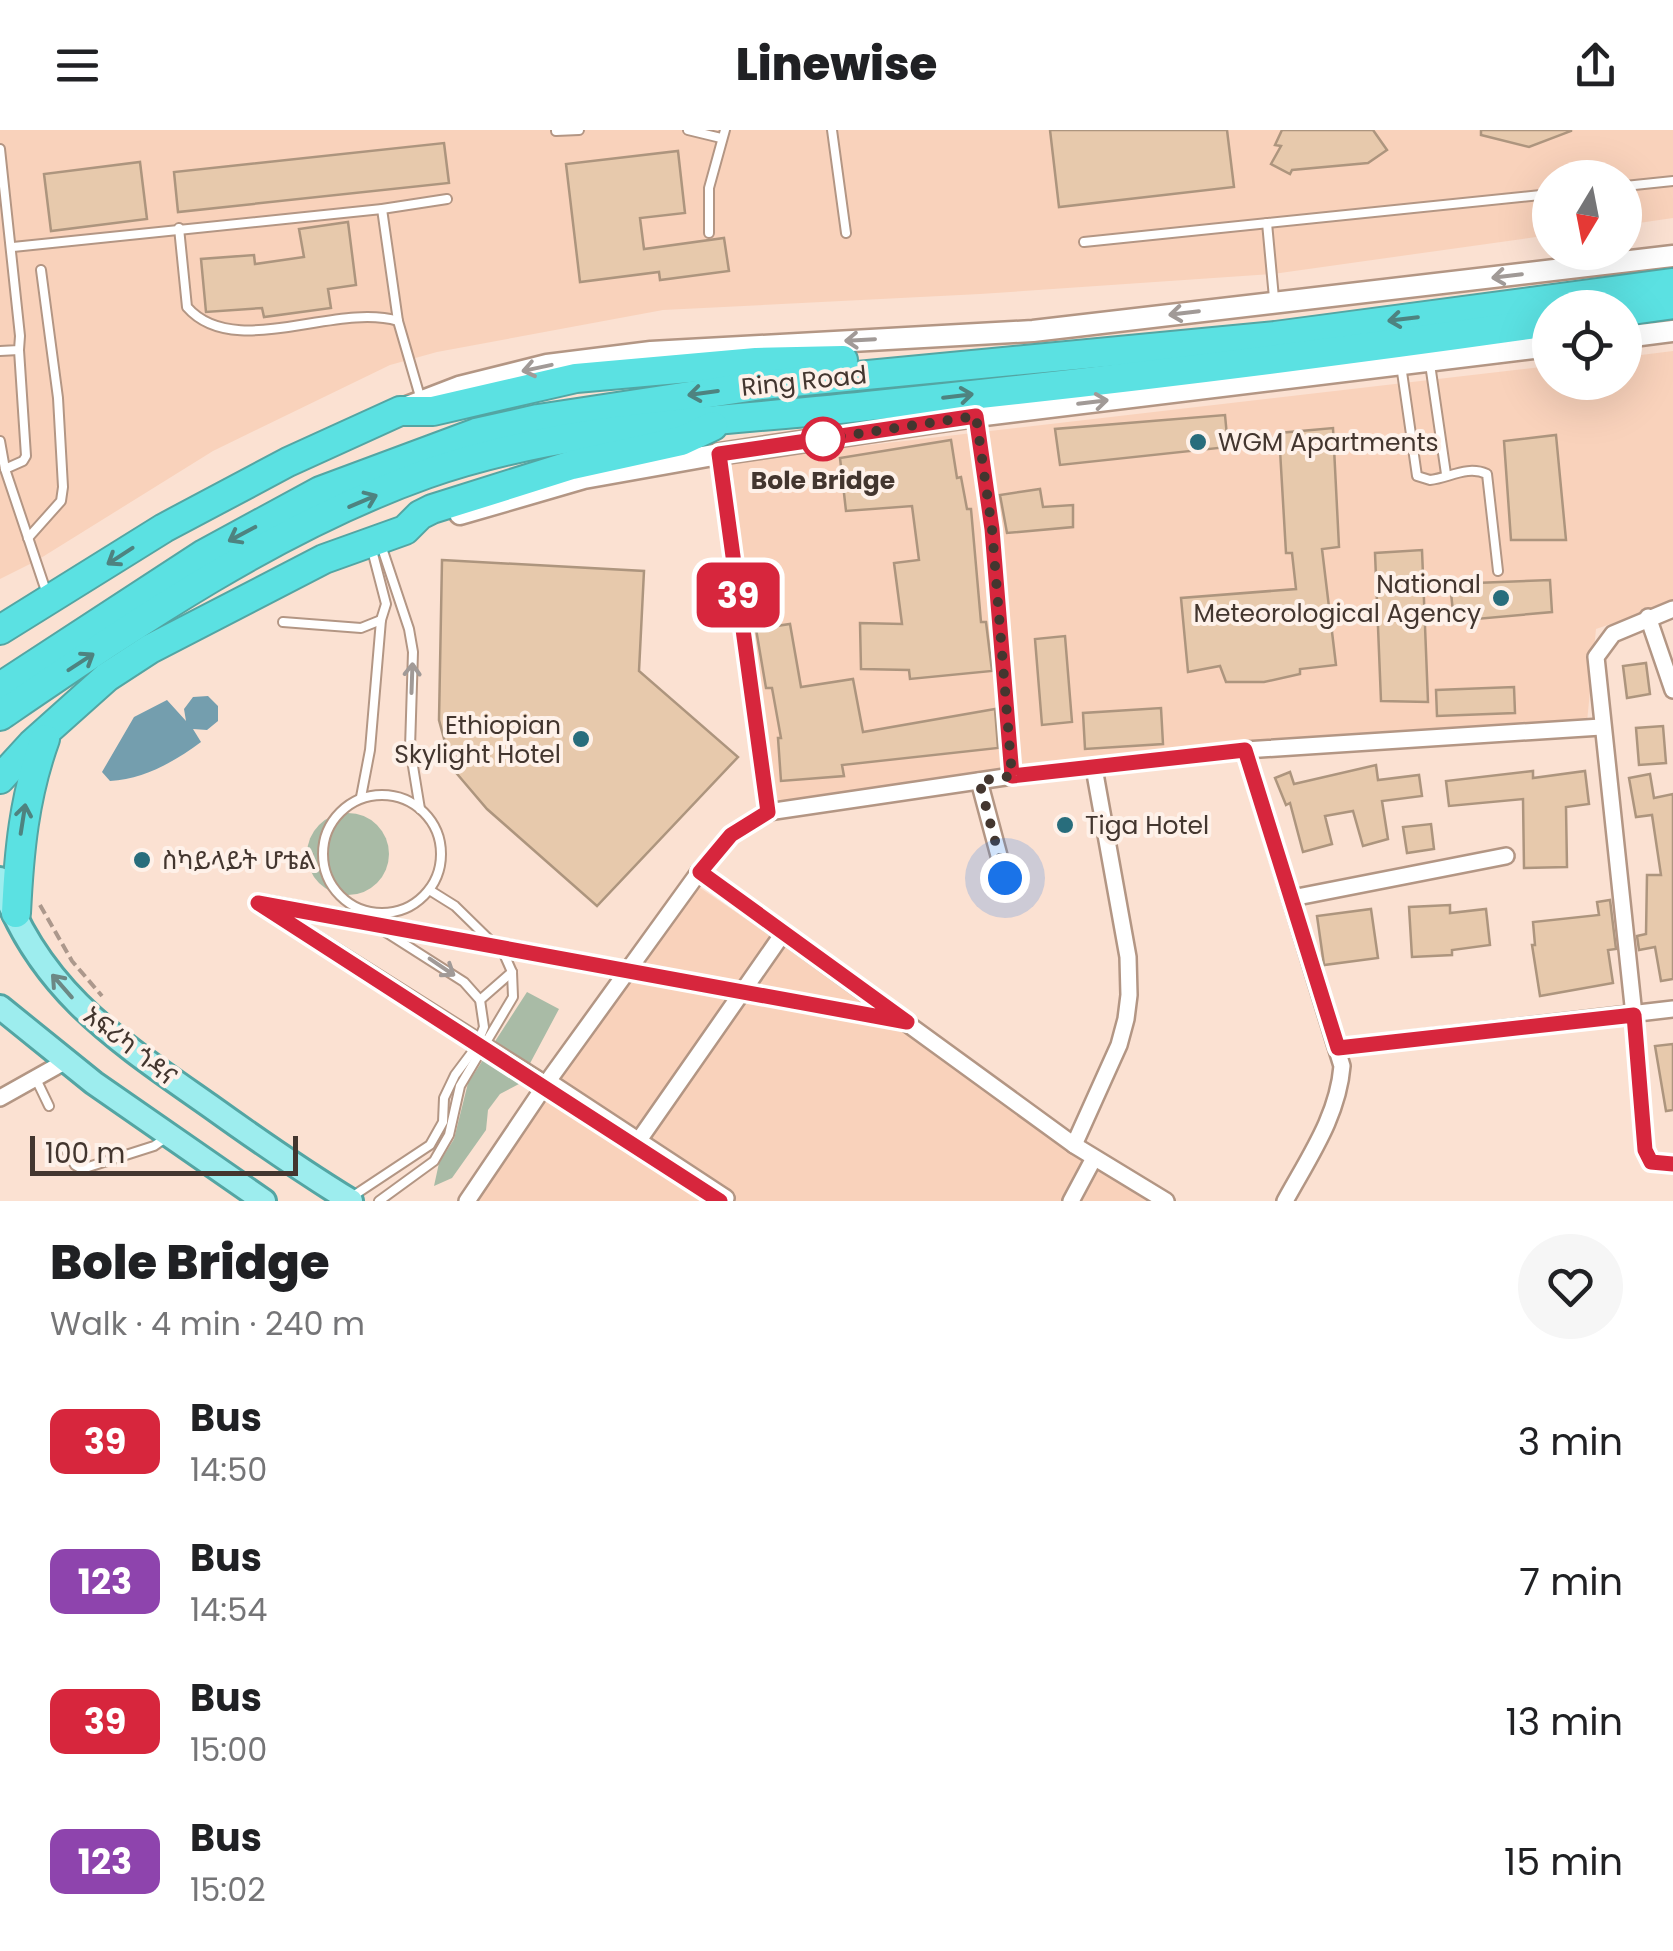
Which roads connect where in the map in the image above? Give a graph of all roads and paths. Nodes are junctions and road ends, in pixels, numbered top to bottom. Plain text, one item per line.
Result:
1 (579, 130) edge
2 (688, 130) edge
3 (832, 130) edge
4 (556, 131) edge
5 (723, 134) edge
6 (0, 149) edge
7 (1673, 180) edge
8 (1642, 184) edge
9 (1532, 196) edge
10 (447, 199) dead end
11 (382, 209) junction
12 (1268, 223) junction
13 (179, 228) junction
14 (709, 233) dead end
15 (846, 234) dead end
16 (1084, 242) dead end
17 (13, 246) junction
18 (1673, 256) edge
19 (41, 270) dead end
20 (1673, 282) edge
21 (1274, 302) junction
22 (1673, 304) edge
23 (1642, 309) edge
24 (398, 321) junction
25 (1532, 325) edge
26 (1673, 332) edge
27 (1642, 335) edge
28 (1532, 348) edge
29 (0, 350) edge
30 (18, 350) junction
31 (1430, 361) junction
32 (1400, 365) junction
33 (974, 366) junction
34 (410, 405) junction
35 (976, 416) junction
36 (722, 418) junction
37 (0, 440) edge
38 (719, 454) junction
39 (426, 462) junction
40 (5, 469) junction
41 (1446, 474) junction
42 (15, 500) junction
43 (0, 502) edge
44 (384, 537) junction
45 (28, 538) junction
46 (1498, 570) dead end
47 (50, 601) junction
48 (1673, 609) edge
49 (1648, 617) junction
50 (381, 620) junction
51 (283, 622) dead end
52 (0, 630) edge
53 (0, 687) edge
54 (1673, 690) edge
55 (0, 716) edge
56 (1601, 727) junction
57 (49, 729) junction
58 (1245, 750) junction
59 (1094, 768) junction
60 (1012, 776) junction
61 (0, 779) edge
62 (979, 781) junction
63 (361, 796) junction
64 (420, 809) junction
65 (768, 812) junction
66 (322, 854) junction
67 (1506, 856) dead end
68 (274, 858) dead end
69 (700, 872) junction
70 (1005, 878) dead end
71 (0, 879) edge
72 (431, 891) junction
73 (1292, 898) junction
74 (27, 907) junction
75 (363, 911) junction
76 (784, 932) junction
77 (512, 972) junction
78 (104, 998) dead end
79 (480, 1000) junction
80 (0, 1007) edge
81 (1673, 1010) edge
82 (1634, 1015) junction
83 (907, 1022) junction
84 (1338, 1048) junction
85 (66, 1061) junction
86 (36, 1079) junction
87 (548, 1080) junction
88 (0, 1098) edge
89 (48, 1106) dead end
90 (168, 1137) junction
91 (639, 1140) junction
92 (1074, 1145) junction
93 (66, 1148) dead end
94 (1094, 1158) junction
95 (1673, 1164) edge
96 (349, 1200) edge
97 (724, 1200) edge
98 (264, 1201) edge
99 (379, 1201) edge
100 (467, 1201) edge
101 (1071, 1201) edge
102 (1166, 1201) edge
103 (1286, 1201) edge

1 - 4 lane
2 - 5 lane
3 - 15 lane
5 - 14 lane
6 - 17 lane
7 - 8 lane
9 - 12 lane
10 - 11 lane
11 - 13 lane
11 - 24 lane
12 - 16 lane
12 - 21 lane
13 - 17 lane
13 - 24 lane
17 - 30 lane
18 -> 21 street
19 - 45 lane
20 -> 33 highway, Ring Road
21 -> 34 street
22 - 23 highway
24 - 34 lane
36 -> 25 highway, Ring Road
26 - 27 street
28 - 31 street
29 - 30 lane
30 - 40 lane
31 - 32 street
31 - 41 lane
35 -> 32 street
32 - 41 lane
33 - 34 highway
33 -> 39 highway, Ring Road
34 -> 47 highway
35 - 38 street
35 - 60 street
36 - 39 highway, Ring Road
36 - 44 highway
37 - 40 lane
38 - 44 street
38 - 65 street
39 -> 53 highway, Ring Road
55 -> 39 highway, Ring Road
40 - 42 lane
41 - 46 lane
42 - 43 lane
42 - 45 lane
44 - 50 lane
44 - 57 highway
64 -> 44 lane
45 - 47 lane
47 - 52 highway
48 - 49 street
49 - 54 street
49 - 56 street
50 - 51 lane
50 - 63 lane
56 - 58 street
56 - 82 street
57 - 61 highway
74 -> 57 highway
58 - 59 street
58 - 73 street
59 - 60 street
59 - 92 street
60 - 62 street
62 - 65 street
62 - 70 street
63 - 64 lane
63 - 66 lane
64 - 72 lane
65 - 69 street
66 - 68 path
66 - 75 lane
67 - 73 street
69 - 76 street
69 - 87 street
71 - 74 main road, አፍሪካ ጎዳና
72 - 75 lane
72 - 77 lane
73 - 84 street
74 - 78 path
96 -> 74 main road, አፍሪካ ጎዳና
75 -> 79 lane
76 - 83 street
76 - 91 street
77 - 79 lane
77 - 99 lane
79 - 96 lane
80 - 85 main road, አፍሪካ ጎዳና
81 - 82 street
82 - 84 street
82 - 95 street
83 - 92 street
83 - 97 street
84 - 103 street
85 - 86 street
85 - 90 main road, አፍሪካ ጎዳና
86 - 88 street
86 - 89 lane
87 - 91 street
87 - 100 street
90 - 93 lane
90 - 98 main road, አፍሪካ ጎዳና
91 - 97 street
92 - 94 street
94 - 101 street
94 - 102 street

